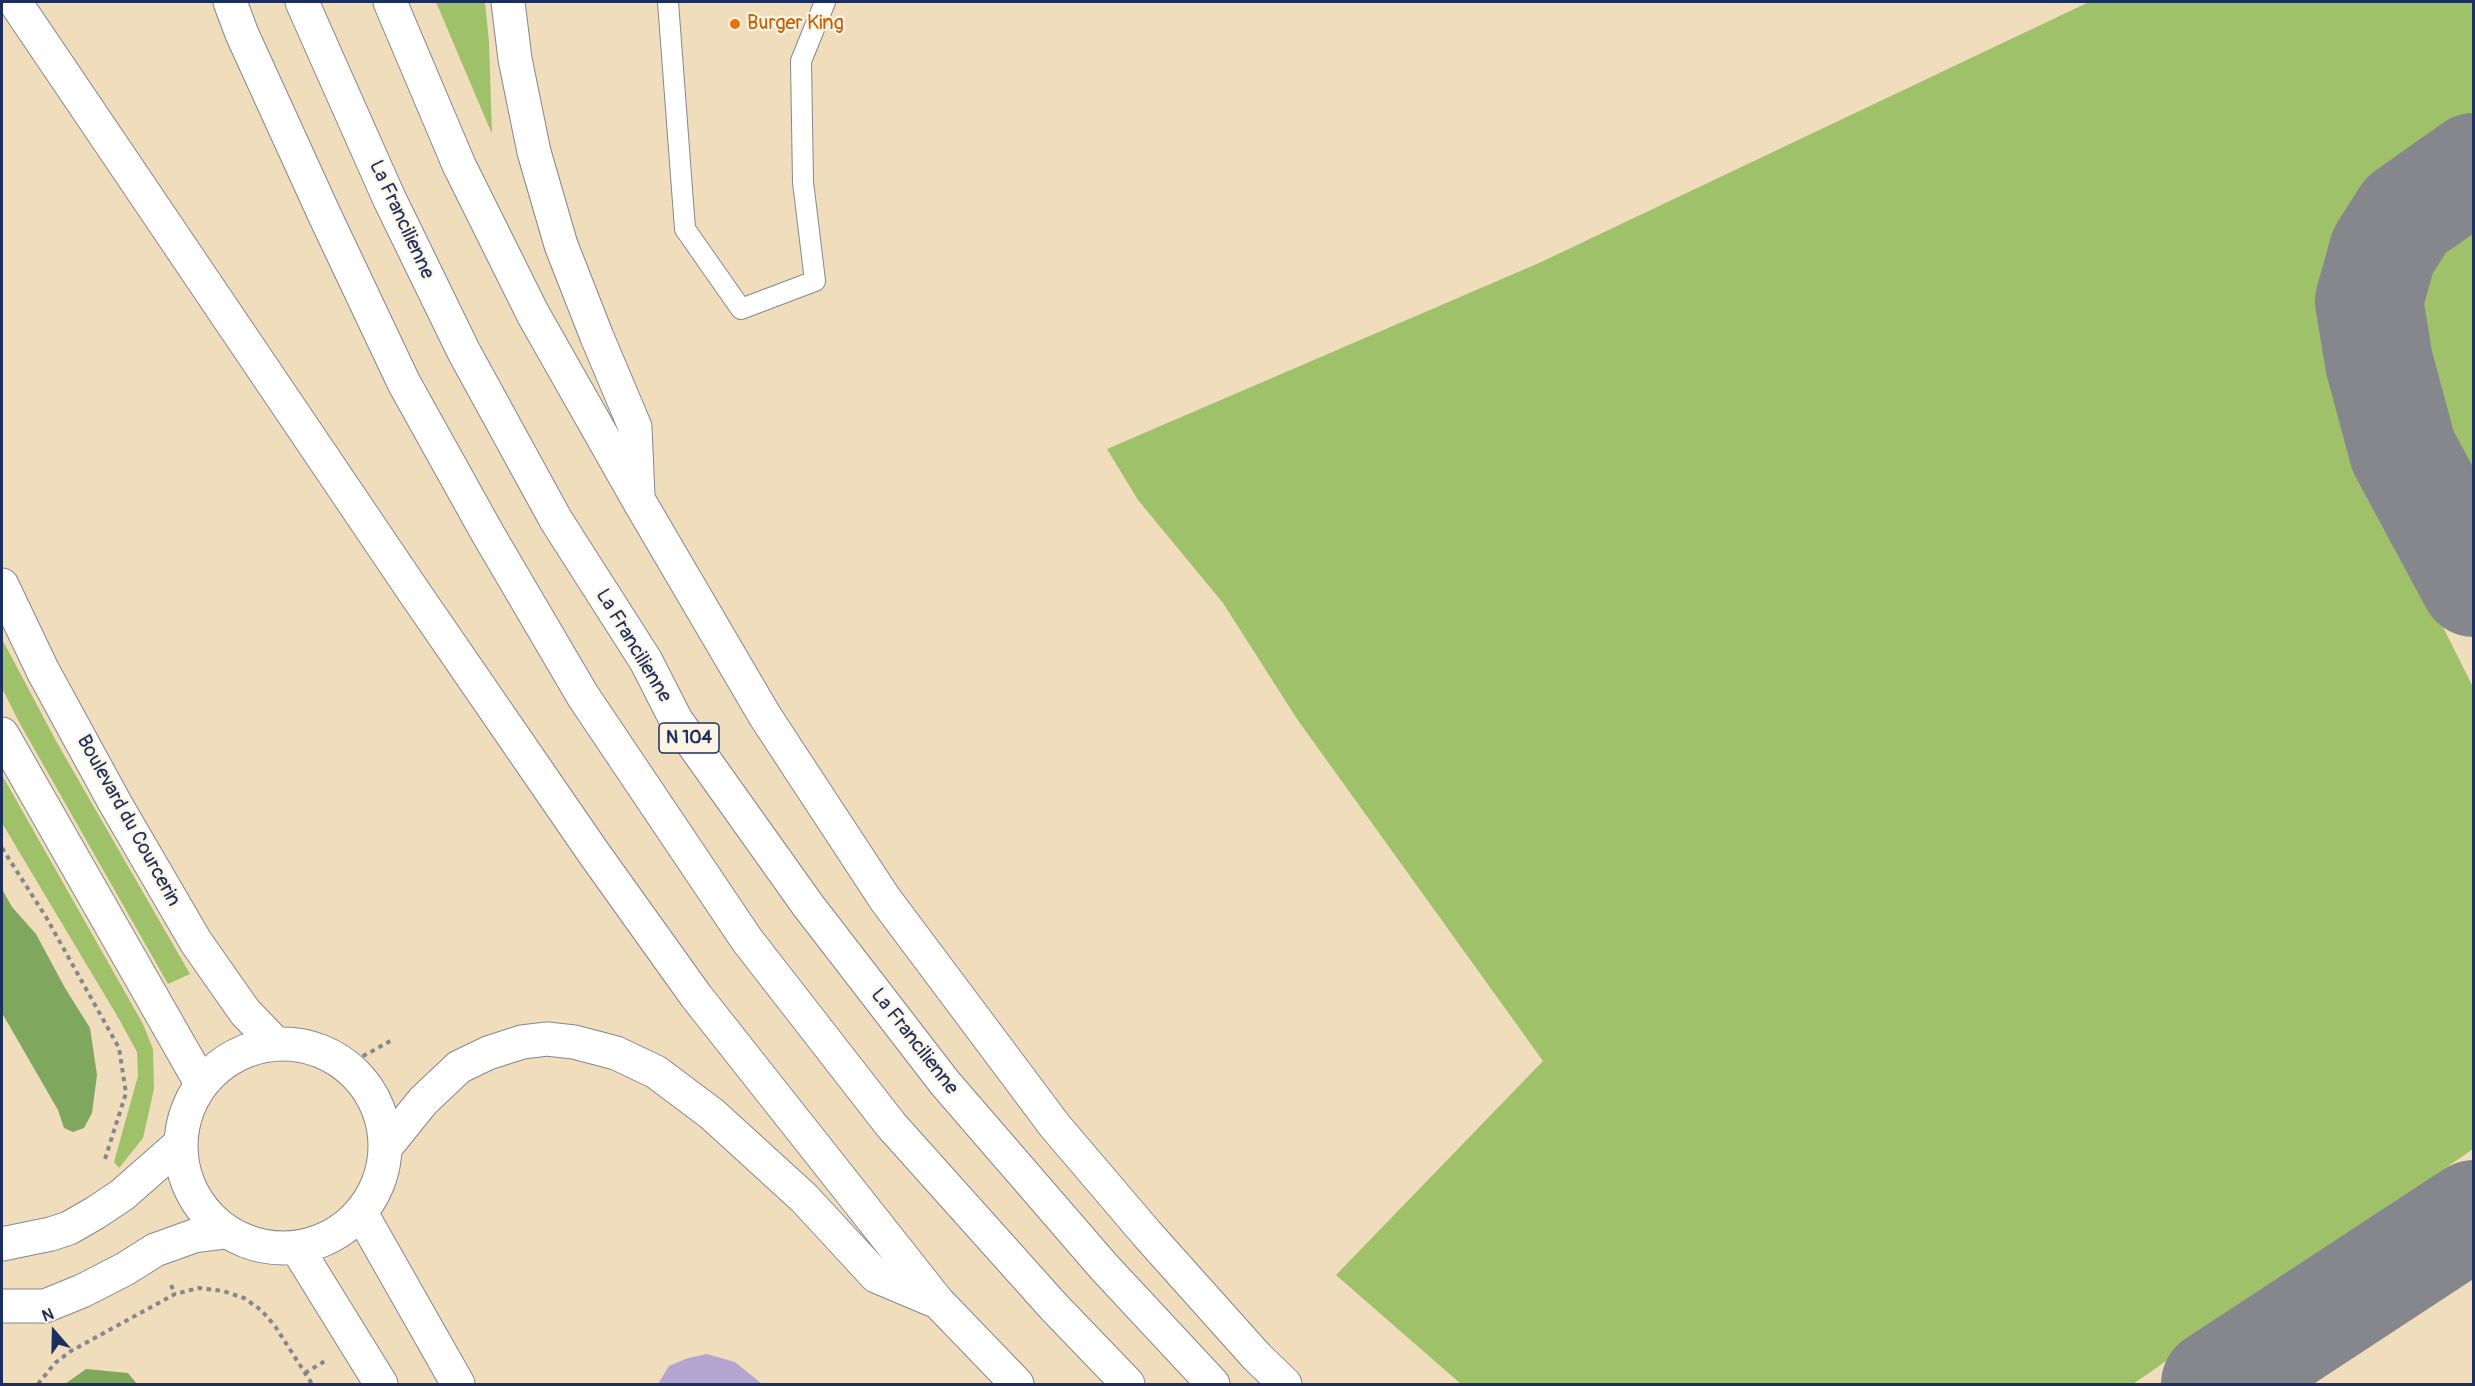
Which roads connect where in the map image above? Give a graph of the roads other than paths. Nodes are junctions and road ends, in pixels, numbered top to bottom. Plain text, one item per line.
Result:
1 (230, 2) edge
2 (302, 2) edge
3 (390, 2) edge
4 (508, 2) edge
5 (669, 2) edge
6 (825, 2) edge
7 (18, 6) edge
8 (639, 501) junction
9 (2, 585) edge
10 (2, 734) edge
11 (275, 1043) junction
12 (201, 1083) junction
13 (180, 1144) junction
14 (386, 1146) junction
15 (361, 1213) junction
16 (226, 1232) junction
17 (2, 1244) edge
18 (297, 1248) junction
19 (938, 1302) junction
20 (4, 1307) edge
21 (381, 1384) edge
22 (458, 1384) edge
23 (1017, 1384) edge
24 (1128, 1384) edge
25 (1214, 1384) edge
26 (1285, 1384) edge

1 - 24 main road
2 - 25 main road, La Francilienne / N 104
3 - 8 main road
4 - 8 main road
5 - 6 lane
7 - 19 main road
8 - 26 main road
9 - 11 main road, Boulevard du Courcerin
10 - 12 main road
11 - 12 main road
11 - 14 main road
12 - 13 main road
13 - 16 main road
13 - 17 main road
14 - 15 main road
14 - 19 main road
15 - 18 main road
15 - 22 main road
16 - 18 main road
16 - 20 main road
18 - 21 main road
19 - 23 main road

